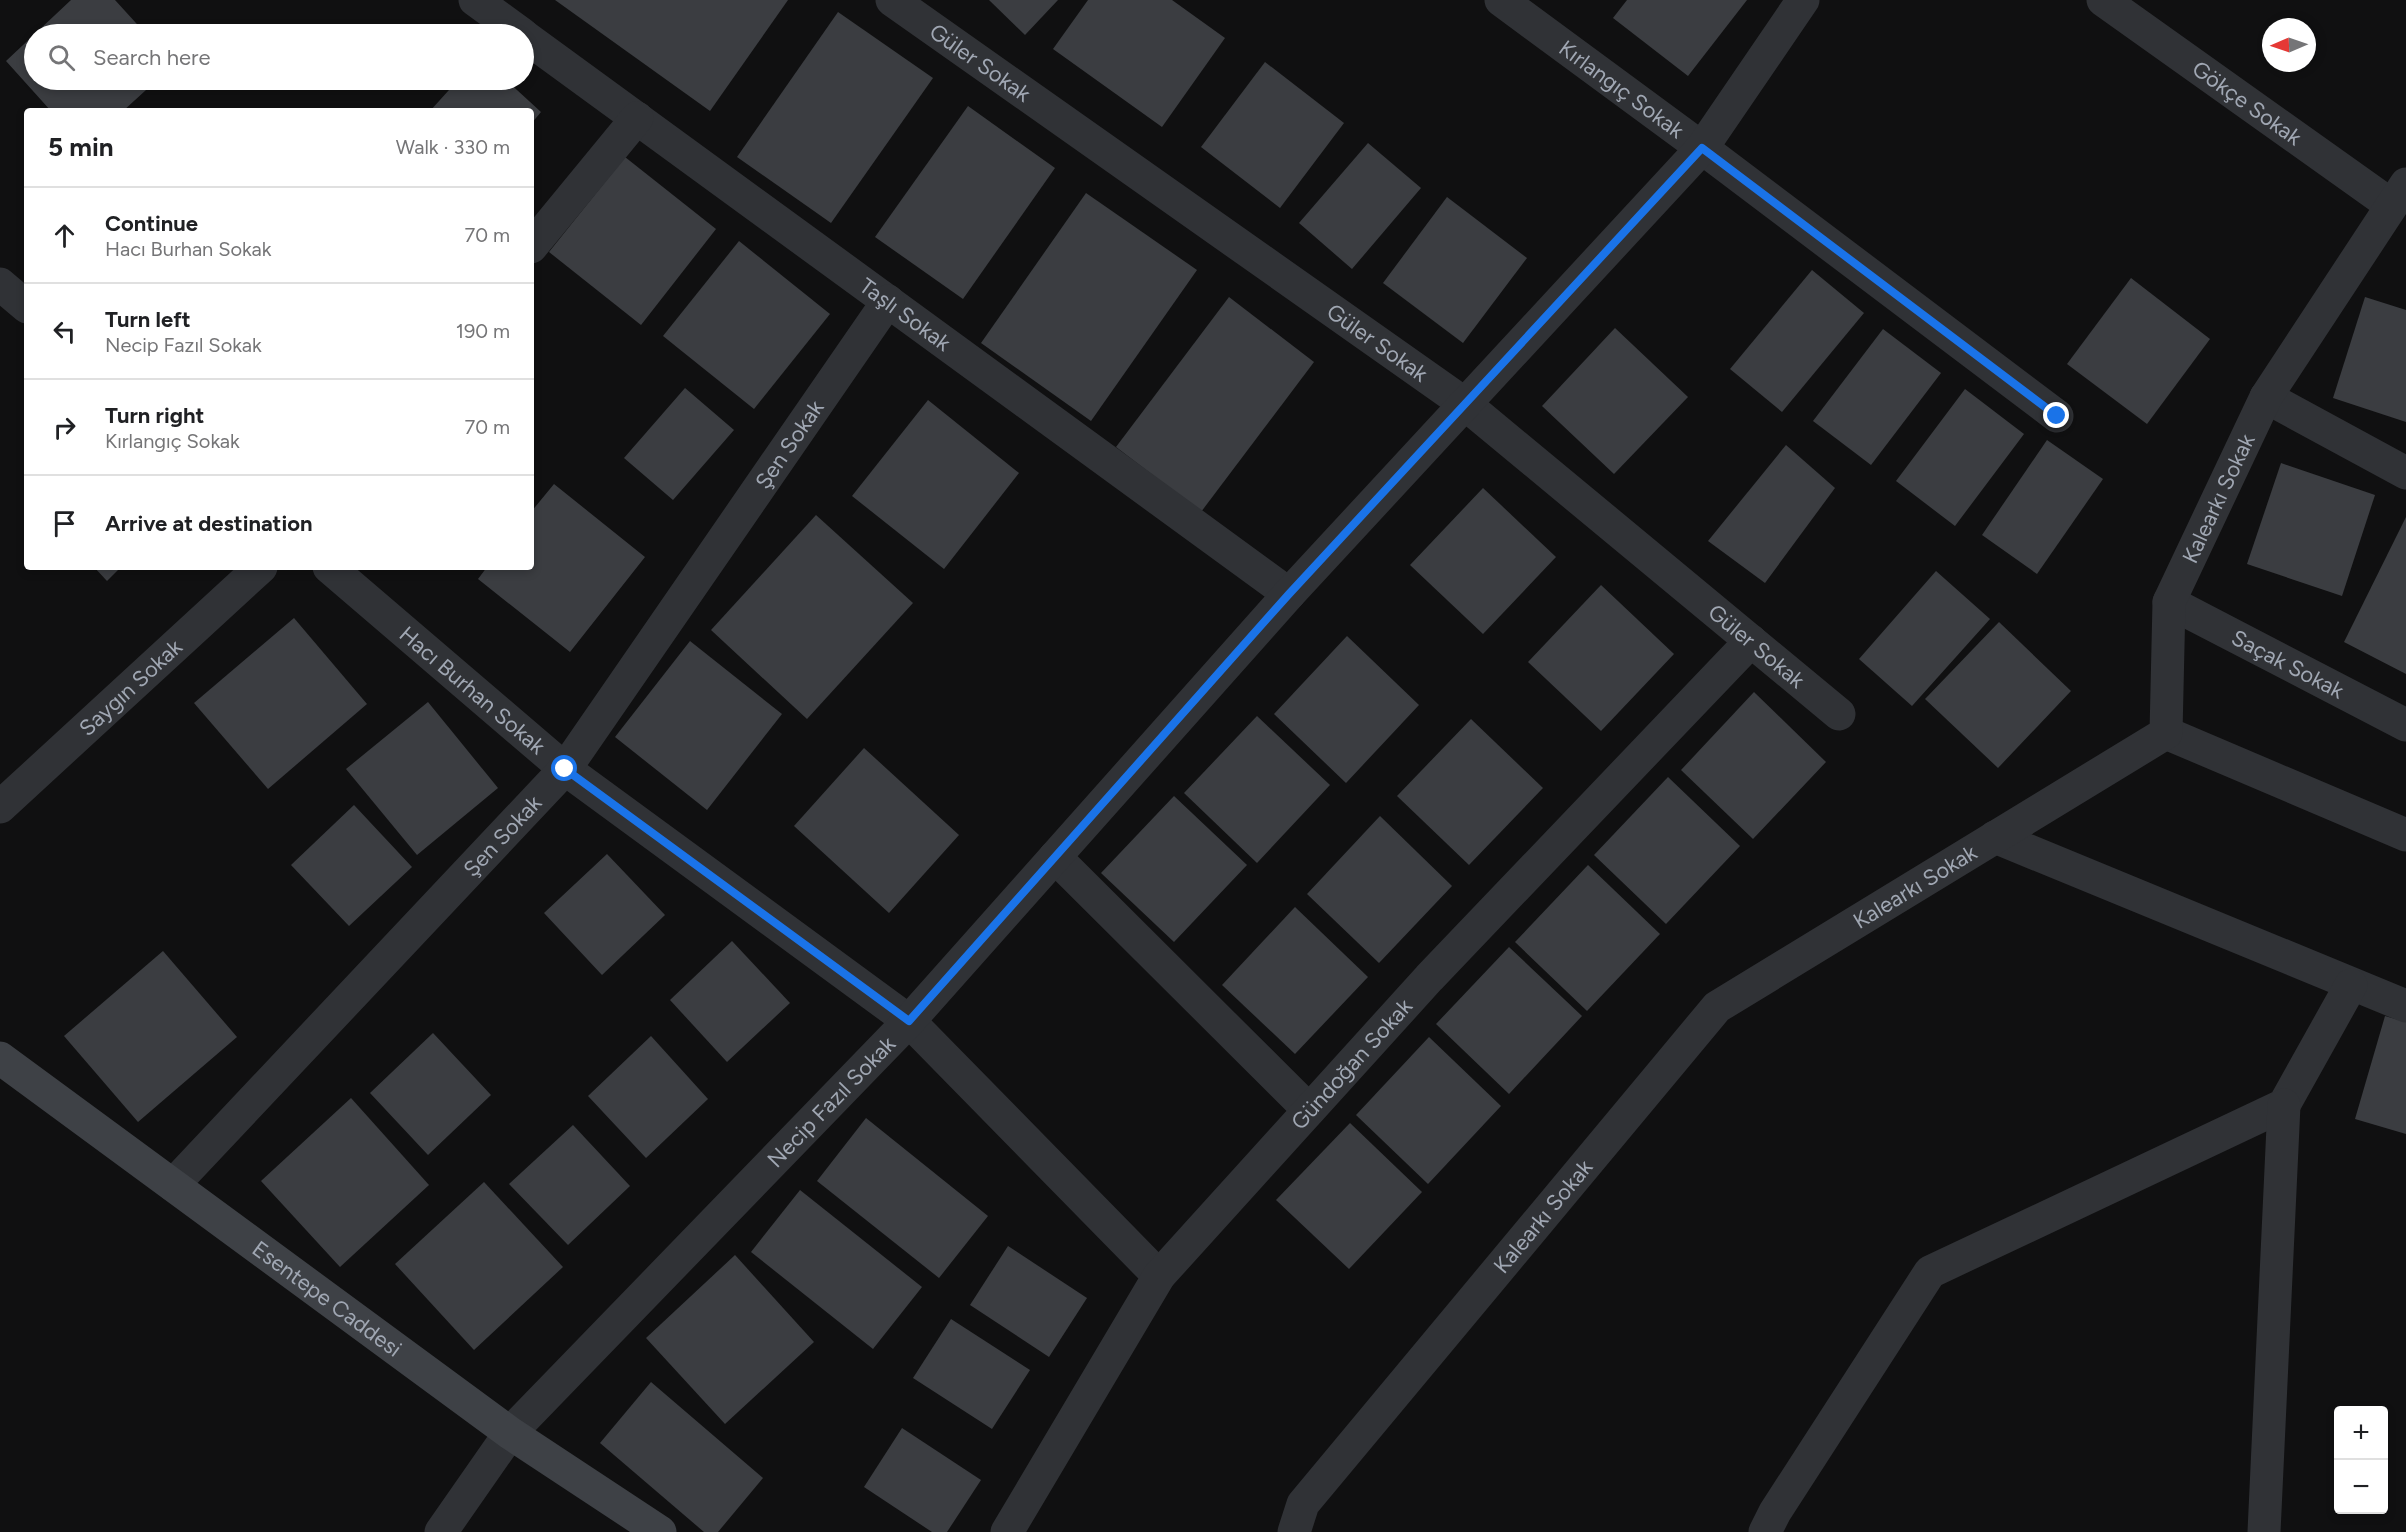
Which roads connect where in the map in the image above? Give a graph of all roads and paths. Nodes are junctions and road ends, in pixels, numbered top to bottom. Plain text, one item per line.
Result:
1 (475, 0) edge
2 (892, 0) edge
3 (1501, 0) edge
4 (1803, 0) edge
5 (2103, 0) edge
6 (508, 24) edge
7 (534, 43) edge
8 (637, 118) junction
9 (1702, 148) junction
10 (2398, 195) edge
11 (534, 243) edge
12 (0, 284) edge
13 (888, 301) junction
14 (24, 304) edge
15 (2266, 397) junction
16 (1465, 404) junction
17 (2057, 416) dead end
18 (2406, 473) edge
19 (258, 570) edge
20 (333, 570) edge
21 (1289, 594) junction
22 (2169, 602) junction
23 (1751, 641) junction
24 (1839, 714) dead end
25 (2406, 725) edge
26 (2166, 733) junction
27 (565, 769) junction
28 (0, 807) edge
29 (2406, 835) edge
30 (1995, 837) junction
31 (1055, 857) junction
32 (2350, 985) junction
33 (2406, 1006) edge
34 (909, 1021) junction
35 (0, 1058) edge
36 (2284, 1105) junction
37 (1309, 1110) junction
38 (173, 1185) junction
39 (1159, 1276) junction
40 (510, 1433) junction
41 (441, 1532) edge
42 (660, 1532) edge
43 (1007, 1532) edge
44 (1294, 1532) edge
45 (1765, 1532) edge
46 (2264, 1532) edge

1 - 6 street, Taşlı Sokak
2 - 16 street, Güler Sokak
3 - 9 street, Kırlangıç Sokak
4 - 9 street, Necip Fazıl Sokak
5 - 10 street, Gökçe Sokak
7 - 8 street, Taşlı Sokak
8 - 11 street
8 - 13 street, Taşlı Sokak
9 - 16 street, Necip Fazıl Sokak
9 - 17 street, Kırlangıç Sokak
10 - 15 street, Kalearkı Sokak
12 - 14 street
13 - 21 street, Taşlı Sokak
13 - 27 street, Şen Sokak
15 - 18 street
15 - 22 street, Kalearkı Sokak
16 - 21 street, Necip Fazıl Sokak
16 - 23 street, Güler Sokak
19 - 28 street, Saygın Sokak
20 - 27 street, Hacı Burhan Sokak
21 - 31 street, Necip Fazıl Sokak
22 - 25 street, Saçak Sokak
22 - 26 street, Kalearkı Sokak
23 - 24 street, Güler Sokak
23 - 37 street, Gündoğan Sokak
26 - 29 street
26 - 30 street, Kalearkı Sokak
27 - 34 street, Hacı Burhan Sokak
27 - 38 street, Şen Sokak
30 - 32 street
30 - 44 street, Kalearkı Sokak
31 - 34 street, Necip Fazıl Sokak
31 - 37 street
32 - 33 street
32 - 36 street
34 - 39 street, Hacı Burhan Sokak
34 - 40 street, Necip Fazıl Sokak
35 - 38 street, Esentepe Caddesi
36 - 45 street
36 - 46 street
37 - 39 street, Gündoğan Sokak
38 - 40 street, Esentepe Caddesi
39 - 43 street, Gündoğan Sokak
40 - 41 street, Necip Fazıl Sokak
40 - 42 street, Esentepe Caddesi

